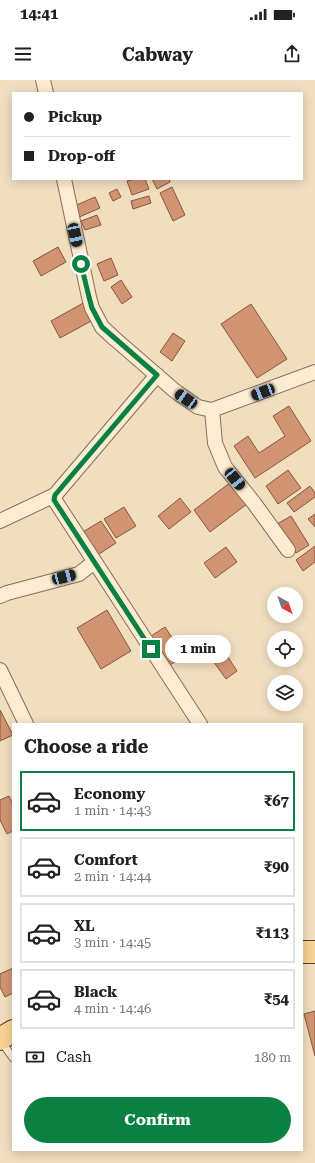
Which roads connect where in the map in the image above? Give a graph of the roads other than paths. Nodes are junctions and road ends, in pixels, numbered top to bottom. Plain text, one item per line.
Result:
1 (43, 80) edge
2 (46, 92) edge
3 (64, 180) edge
4 (315, 372) edge
5 (157, 375) junction
6 (212, 410) junction
7 (55, 495) junction
8 (0, 521) edge
9 (288, 550) dead end
10 (94, 562) junction
11 (0, 596) edge
12 (0, 670) edge
13 (26, 723) edge
14 (199, 723) edge
15 (303, 952) edge
16 (315, 952) edge
17 (12, 1032) edge
18 (0, 1039) edge
19 (12, 1057) edge

1 - 2 street
3 - 5 street
4 - 6 street
5 - 6 street
5 - 7 street
6 - 9 street
7 - 8 street
7 - 10 street
10 - 11 street
10 - 14 street
12 - 13 street
15 - 16 main road
17 - 18 main road
18 - 19 lane

